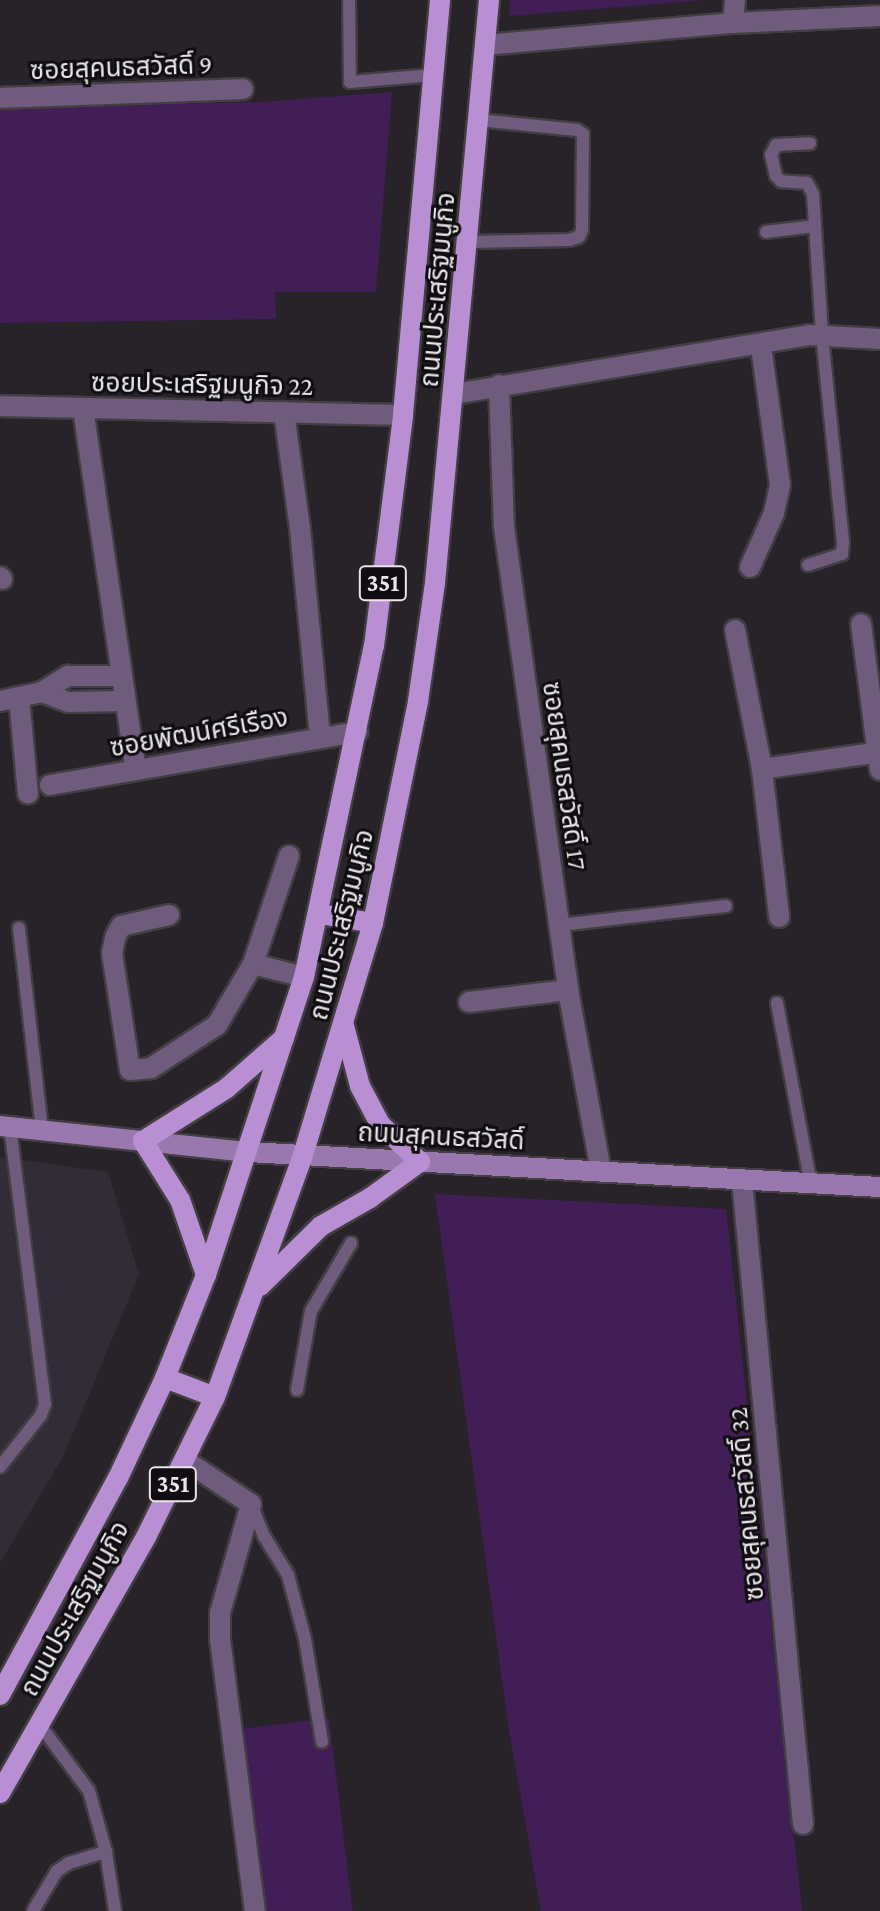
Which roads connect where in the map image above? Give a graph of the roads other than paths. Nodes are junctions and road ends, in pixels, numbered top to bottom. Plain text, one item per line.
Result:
1 (349, 0) edge
2 (440, 0) edge
3 (489, 0) edge
4 (735, 0) edge
5 (880, 16) edge
6 (733, 23) junction
7 (485, 45) junction
8 (433, 75) junction
9 (243, 89) dead end
10 (0, 98) edge
11 (479, 120) junction
12 (810, 143) dead end
13 (815, 226) junction
14 (766, 232) dead end
15 (468, 242) junction
16 (822, 334) junction
17 (880, 339) edge
18 (761, 346) junction
19 (499, 385) junction
20 (454, 394) junction
21 (0, 406) edge
22 (83, 408) junction
23 (284, 412) junction
24 (403, 415) junction
25 (808, 565) dead end
26 (750, 567) dead end
27 (861, 624) dead end
28 (735, 630) dead end
29 (122, 676) junction
30 (42, 692) junction
31 (10, 699) edge
32 (125, 701) junction
33 (357, 732) junction
34 (320, 738) junction
35 (879, 758) edge
36 (762, 769) junction
37 (136, 770) junction
38 (50, 785) dead end
39 (28, 794) dead end
40 (289, 856) dead end
41 (726, 906) dead end
42 (320, 914) junction
43 (169, 915) dead end
44 (779, 917) dead end
45 (373, 923) junction
46 (559, 925) junction
47 (19, 928) dead end
48 (253, 964) junction
49 (304, 977) junction
50 (568, 990) junction
51 (469, 1002) dead end
52 (777, 1003) dead end
53 (344, 1026) junction
54 (284, 1038) junction
55 (5, 1126) edge
56 (42, 1130) junction
57 (143, 1141) junction
58 (248, 1152) junction
59 (303, 1155) junction
60 (420, 1162) junction
61 (601, 1172) junction
62 (742, 1180) junction
63 (811, 1184) junction
64 (880, 1187) edge
65 (351, 1243) dead end
66 (206, 1275) junction
67 (256, 1290) junction
68 (165, 1378) junction
69 (297, 1390) dead end
70 (215, 1397) junction
71 (186, 1461) junction
72 (0, 1467) edge
73 (251, 1504) junction
74 (0, 1695) edge
75 (40, 1725) junction
76 (322, 1742) dead end
77 (0, 1793) edge
78 (803, 1824) dead end
79 (106, 1852) junction
80 (33, 1911) edge
81 (115, 1911) edge
82 (255, 1911) edge

1 - 8 lane
2 - 8 main road, ถนนประเสริฐมนูกิจ / 351
3 - 7 main road, ถนนประเสริฐมนูกิจ / 351
4 - 6 street
5 - 6 street
6 - 7 street
7 - 11 main road, ถนนประเสริฐมนูกิจ / 351
8 - 24 main road, ถนนประเสริฐมนูกิจ / 351
9 - 10 street, ซอยสุคนธสวัสดิ์ 9
11 - 15 main road, ถนนประเสริฐมนูกิจ / 351
11 - 15 lane
12 - 13 lane
13 - 14 lane
13 - 16 lane
15 - 20 main road, ถนนประเสริฐมนูกิจ / 351
16 - 17 street
16 - 18 street
16 - 25 lane
18 - 19 street
18 - 26 street
19 - 20 street
19 - 46 street, ซอยสุคนธสวัสดิ์ 17
20 - 45 main road, ถนนประเสริฐมนูกิจ / 351
21 - 22 street, ซอยประเสริฐมนูกิจ 22
22 - 23 street, ซอยประเสริฐมนูกิจ 22
22 - 29 street
23 - 24 street, ซอยประเสริฐมนูกิจ 22
23 - 34 street
24 - 33 main road, ถนนประเสริฐมนูกิจ / 351
27 - 35 street
28 - 36 street
29 - 30 street
29 - 32 street
30 - 31 street
30 - 32 street
31 - 39 street
32 - 37 street
33 - 34 street, ซอยพัฒน์ศรีเรือง
33 - 42 main road, ถนนประเสริฐมนูกิจ / 351
34 - 37 street, ซอยพัฒน์ศรีเรือง
35 - 36 street
36 - 44 street
37 - 38 street, ซอยพัฒน์ศรีเรือง
40 - 48 street
41 - 46 lane
42 - 45 main road
42 - 49 main road, ถนนประเสริฐมนูกิจ / 351
43 - 48 street
45 - 53 main road, ถนนประเสริฐมนูกิจ / 351
46 - 50 street, ซอยสุคนธสวัสดิ์ 17
47 - 56 lane
48 - 49 street
49 - 54 main road, ถนนประเสริฐมนูกิจ / 351
50 - 51 street
50 - 61 street, ซอยสุคนธสวัสดิ์ 17
52 - 63 lane
53 - 59 main road, ถนนประเสริฐมนูกิจ / 351
53 - 60 main road
54 - 57 main road
54 - 58 main road, ถนนประเสริฐมนูกิจ / 351
55 - 56 main road, ถนนสุคนธสวัสดิ์
55 - 72 lane
56 - 57 main road, ถนนสุคนธสวัสดิ์
57 - 58 main road, ถนนสุคนธสวัสดิ์
57 - 66 main road
58 - 59 main road, ถนนสุคนธสวัสดิ์
58 - 66 main road, ถนนประเสริฐมนูกิจ / 351
59 - 60 main road, ถนนสุคนธสวัสดิ์
59 - 67 main road, ถนนประเสริฐมนูกิจ / 351
60 - 61 main road, ถนนสุคนธสวัสดิ์
60 - 67 main road
61 - 62 main road, ถนนสุคนธสวัสดิ์
62 - 63 main road, ถนนสุคนธสวัสดิ์
62 - 78 street, ซอยสุคนธสวัสดิ์ 32
63 - 64 main road, ถนนสุคนธสวัสดิ์
65 - 69 lane
66 - 68 main road, ถนนประเสริฐมนูกิจ / 351
67 - 70 main road, ถนนประเสริฐมนูกิจ / 351
68 - 70 main road
68 - 74 main road, ถนนประเสริฐมนูกิจ / 351
70 - 71 main road, ถนนประเสริฐมนูกิจ / 351
71 - 73 street
71 - 75 main road, ถนนประเสริฐมนูกิจ / 351
73 - 76 lane
73 - 82 street
75 - 77 main road, ถนนประเสริฐมนูกิจ / 351
75 - 79 lane
79 - 80 lane
79 - 81 lane

